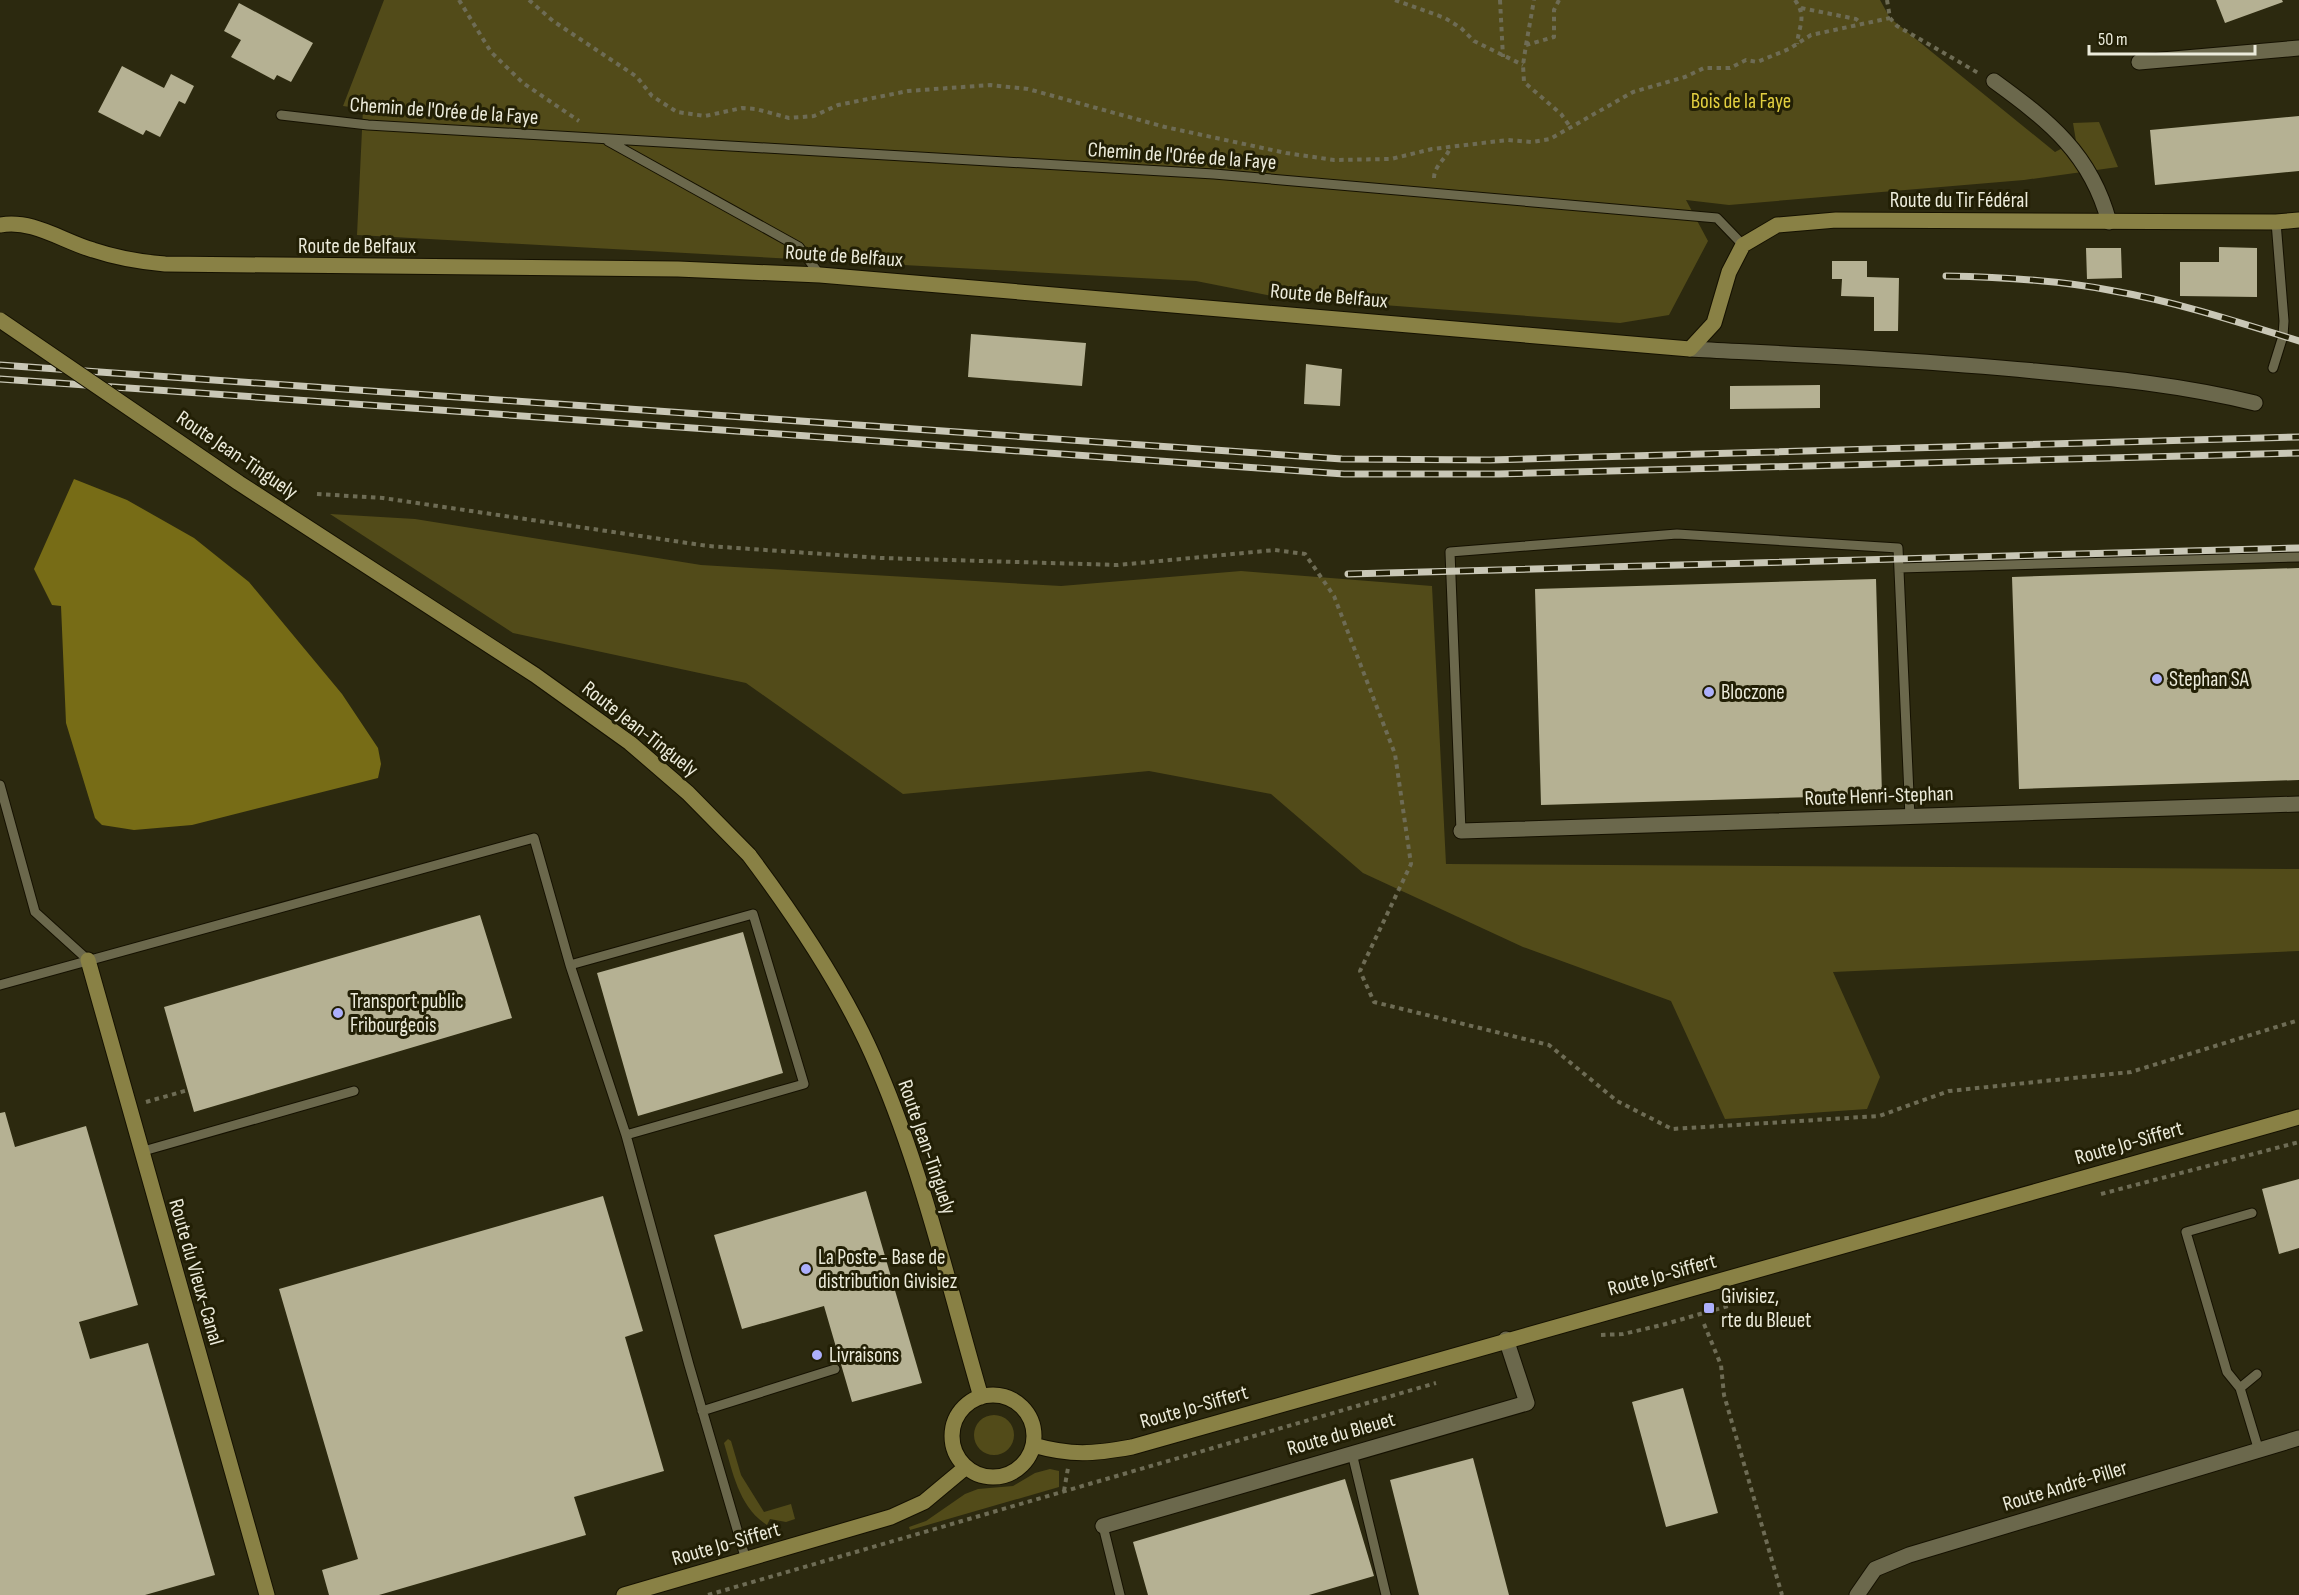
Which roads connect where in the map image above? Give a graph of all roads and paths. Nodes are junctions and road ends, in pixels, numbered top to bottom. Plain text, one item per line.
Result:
1 (459, 0) edge
2 (529, 0) edge
3 (1395, 0) edge
4 (1500, 0) edge
5 (1534, 0) edge
6 (1558, 0) edge
7 (1795, 0) edge
8 (1887, 0) edge
9 (1802, 8) junction
10 (1890, 18) junction
11 (1863, 24) junction
12 (1797, 44) junction
13 (1526, 45) junction
14 (2299, 48) edge
15 (1503, 57) junction
16 (2139, 62) dead end
17 (1523, 65) junction
18 (1994, 81) joint
19 (281, 115) dead end
20 (1571, 128) junction
21 (605, 140) junction
22 (1450, 148) junction
23 (1434, 172) dead end
24 (2299, 220) edge
25 (2109, 222) junction
26 (2276, 222) junction
27 (0, 225) edge
28 (1743, 245) junction
29 (820, 275) junction
30 (0, 320) edge
31 (1690, 349) junction
32 (2273, 368) dead end
33 (2255, 403) dead end
34 (317, 494) dead end
35 (2299, 557) edge
36 (1899, 568) junction
37 (0, 785) edge
38 (2299, 804) edge
39 (1910, 817) junction
40 (1461, 831) joint
41 (88, 960) junction
42 (570, 965) junction
43 (0, 985) edge
44 (2299, 1020) edge
45 (188, 1090) dead end
46 (354, 1091) dead end
47 (128, 1107) junction
48 (2299, 1117) edge
49 (626, 1135) junction
50 (140, 1152) junction
51 (2252, 1213) dead end
52 (1709, 1311) dead end
53 (1704, 1324) dead end
54 (1590, 1338) dead end
55 (1506, 1339) junction
56 (835, 1369) dead end
57 (2257, 1374) dead end
58 (1446, 1380) dead end
59 (2240, 1388) junction
60 (981, 1396) junction
61 (702, 1411) junction
62 (2299, 1438) edge
63 (1033, 1445) junction
64 (2259, 1451) junction
65 (1352, 1453) junction
66 (966, 1467) junction
67 (1103, 1526) joint
68 (746, 1560) junction
69 (267, 1595) edge
70 (624, 1595) edge
71 (708, 1595) edge
72 (1120, 1595) edge
73 (1386, 1595) edge
74 (1782, 1595) edge
75 (1857, 1595) edge

1 - 21 path
2 - 22 path
3 - 15 path
4 - 15 path
5 - 13 path
6 - 13 path
7 - 9 path
8 - 10 path
9 - 11 path
9 - 12 path
10 - 11 path
10 - 18 path
11 - 12 path
12 - 20 path
13 - 17 path
14 - 16 street
15 - 17 path
17 - 20 path
18 - 25 street
19 - 21 lane, Chemin de l'Orée de la Faye
20 - 22 path
21 - 28 lane, Chemin de l'Orée de la Faye
21 - 29 lane, Chemin de l'Orée de la Faye
22 - 23 path
24 - 26 street, Route du Tir Fédéral
25 - 26 street, Route du Tir Fédéral
25 - 28 street, Route du Tir Fédéral
26 - 32 lane
27 - 29 street, Route de Belfaux
28 - 31 street
29 - 31 street, Route de Belfaux
30 - 60 street, Route Jean-Tinguely, bridge
31 - 33 street
34 - 44 path
35 - 36 lane
36 - 39 lane
36 - 40 lane
37 - 41 lane
38 - 39 street, Route Henri-Stephan
39 - 40 street, Route Henri-Stephan
41 - 42 lane
41 - 43 lane
41 - 47 street, Route du Vieux-Canal
42 - 49 lane
42 - 49 lane
45 - 47 path
46 - 50 lane
47 - 50 street, Route du Vieux-Canal
48 - 55 street, Route Jo-Siffert
49 - 61 lane
50 - 69 street, Route du Vieux-Canal
51 - 59 lane
52 - 54 path
53 - 74 path
55 - 63 street, Route Jo-Siffert
55 - 65 street, Route du Bleuet
56 - 61 lane
57 - 59 lane
58 - 71 path
59 - 64 lane
60 - 63 street
60 - 66 street
61 - 68 lane
62 - 64 street, Route André-Piller
63 - 66 street
64 - 75 street, Route André-Piller
65 - 67 street, Route du Bleuet
65 - 73 lane
66 - 68 street, Route Jo-Siffert
67 - 72 lane
68 - 70 street, Route Jo-Siffert

